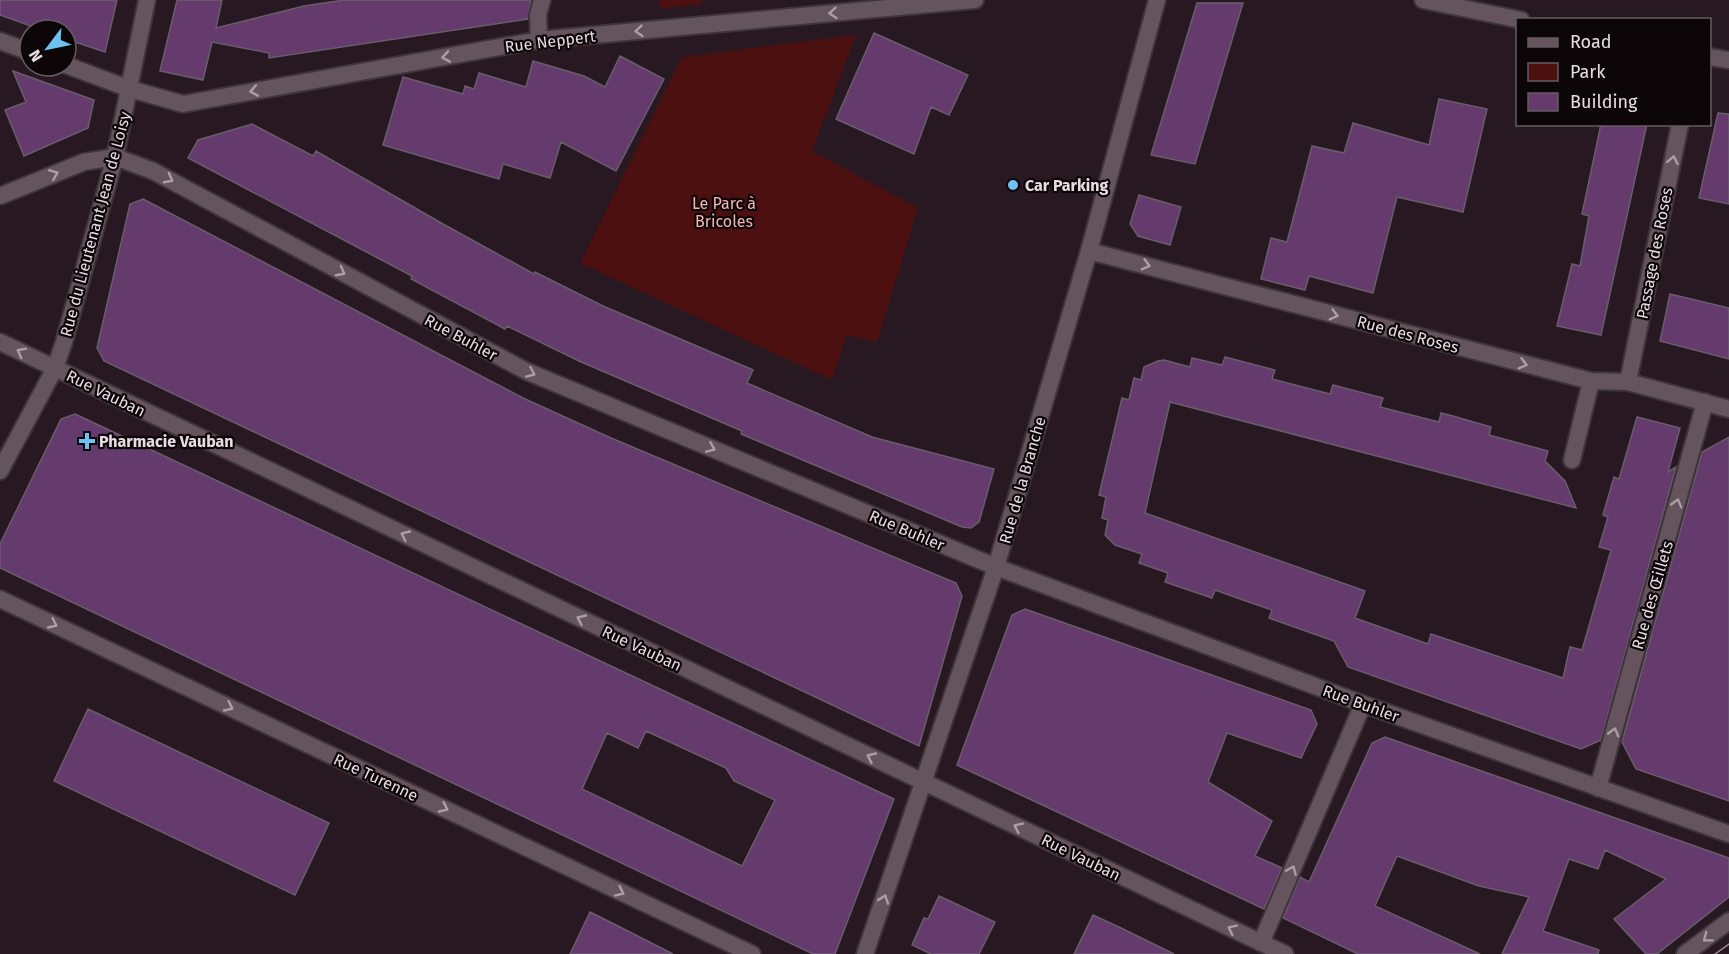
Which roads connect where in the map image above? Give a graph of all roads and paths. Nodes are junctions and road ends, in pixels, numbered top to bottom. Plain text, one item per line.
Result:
1 (147, 0) edge
2 (542, 0) edge
3 (975, 0) edge
4 (1157, 0) edge
5 (1424, 0) edge
6 (1516, 19) edge
7 (538, 40) junction
8 (0, 41) edge
9 (18, 48) edge
10 (1711, 57) edge
11 (1729, 60) edge
12 (78, 70) edge
13 (130, 89) junction
14 (1680, 126) edge
15 (115, 157) junction
16 (0, 196) edge
17 (1089, 251) junction
18 (0, 342) edge
19 (55, 368) junction
20 (1591, 381) junction
21 (1628, 382) junction
22 (1705, 402) junction
23 (1729, 409) edge
24 (1572, 460) dead end
25 (0, 471) edge
26 (996, 567) junction
27 (0, 599) edge
28 (1363, 704) junction
29 (924, 782) junction
30 (1598, 788) junction
31 (1729, 834) edge
32 (1729, 921) edge
33 (1261, 943) junction
34 (752, 954) edge
35 (865, 954) edge
36 (1285, 954) edge
37 (1685, 954) edge

1 - 13 street, Rue du Lieutenant Jean de Loisy
2 - 7 street
3 -> 7 street, Rue Neppert
4 - 17 street, Rue de la Branche
5 - 6 street
7 -> 13 street, Rue Neppert
8 - 9 street
10 - 11 street
12 - 13 street, Rue Neppert
13 - 15 street, Rue du Lieutenant Jean de Loisy
21 -> 14 street, Passage des Roses
16 -> 15 street
15 - 19 street, Rue du Lieutenant Jean de Loisy
15 -> 26 street, Rue Buhler
17 -> 20 street, Rue des Roses
17 - 26 street, Rue de la Branche
19 -> 18 street, Rue Vauban
19 - 25 street, Rue du Lieutenant Jean de Loisy
29 -> 19 street, Rue Vauban
20 - 21 street, Rue des Roses
20 - 24 street
21 - 22 street, Rue des Roses
22 - 23 street, Rue des Roses
30 -> 22 street, Rue des Œillets
26 - 28 street, Rue Buhler
26 - 29 street, Rue de la Branche
27 -> 34 street, Rue Turenne
28 - 30 street, Rue Buhler
33 -> 28 street
33 -> 29 street, Rue Vauban
35 -> 29 street, Rue de la Branche
30 - 31 street, Rue Buhler
32 -> 37 street
33 - 36 street, Rue Vauban

